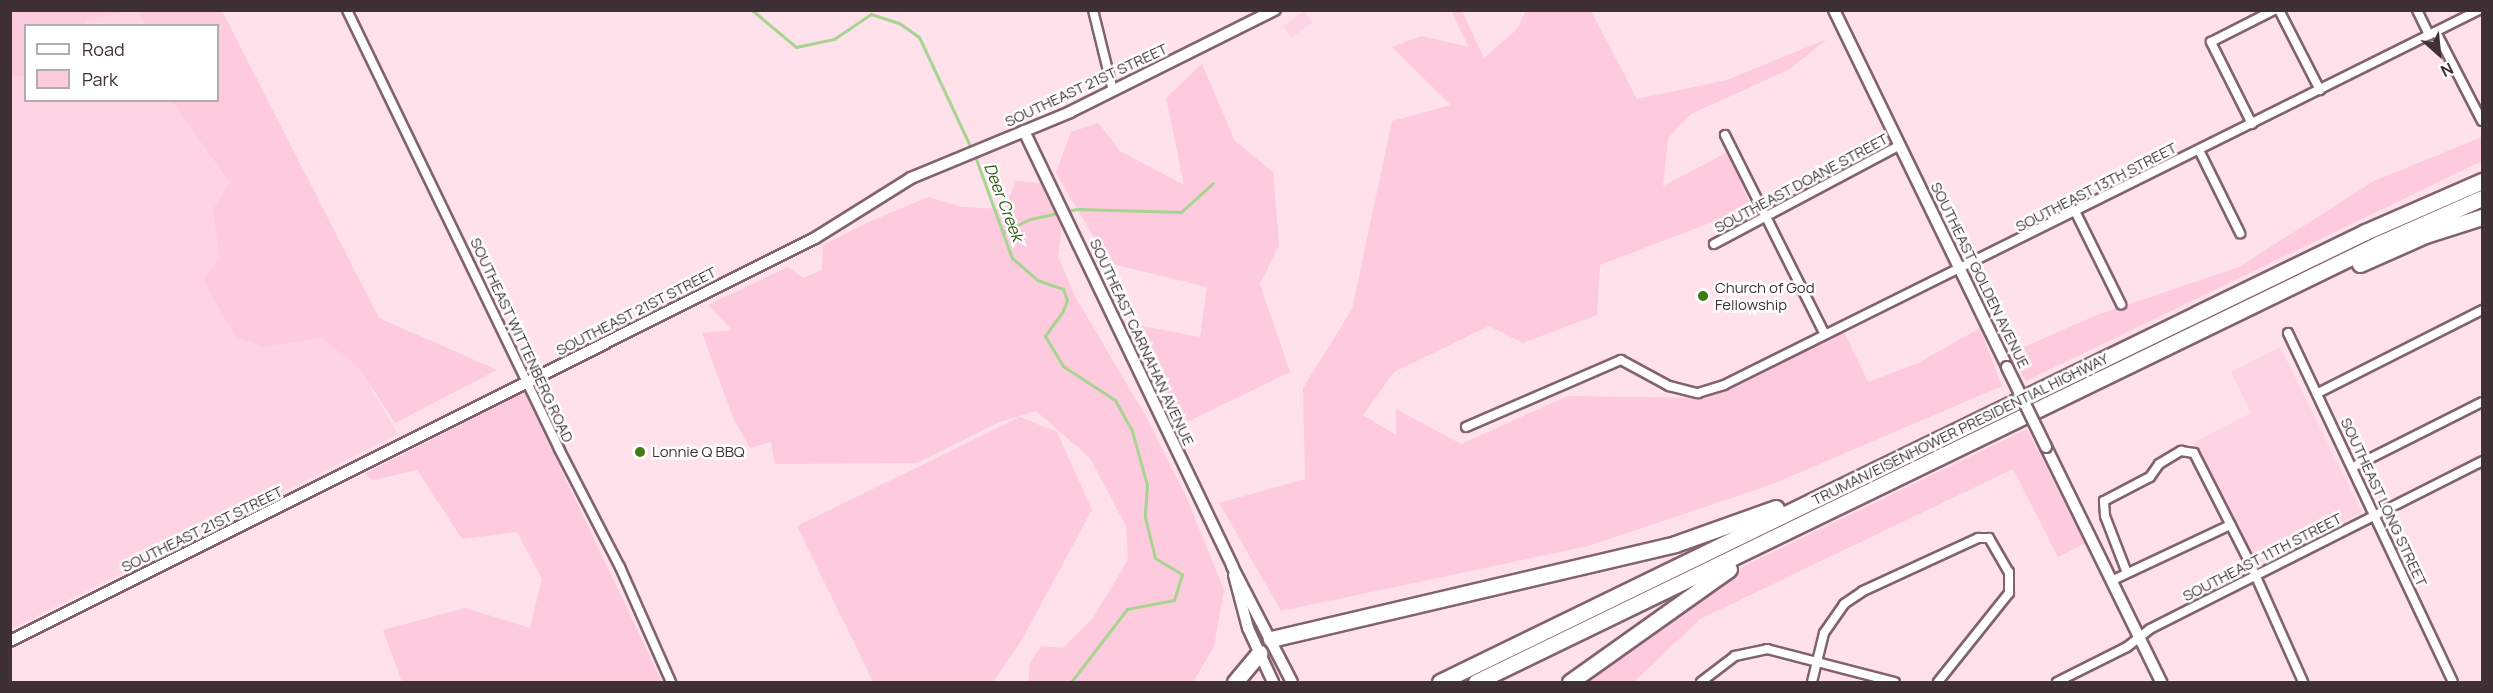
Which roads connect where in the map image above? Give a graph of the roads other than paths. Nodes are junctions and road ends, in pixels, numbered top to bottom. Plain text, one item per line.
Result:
1 (347, 10) edge
2 (1093, 10) edge
3 (1275, 10) edge
4 (1834, 10) edge
5 (2277, 10) edge
6 (2417, 10) edge
7 (2479, 10) edge
8 (2433, 34) junction
9 (2320, 90) junction
10 (1113, 91) junction
11 (2482, 121) edge
12 (2253, 124) junction
13 (1024, 131) junction
14 (1725, 135) dead end
15 (1900, 146) junction
16 (2199, 150) junction
17 (2482, 172) edge
18 (2482, 181) edge
19 (2482, 198) edge
20 (2414, 210) junction
21 (2076, 213) junction
22 (1768, 215) junction
23 (2482, 217) edge
24 (2240, 233) dead end
25 (1714, 243) dead end
26 (1960, 268) junction
27 (2121, 304) dead end
28 (2482, 310) edge
29 (2237, 312) junction
30 (1824, 333) junction
31 (2288, 333) dead end
32 (528, 382) junction
33 (2318, 393) junction
34 (2482, 402) edge
35 (1466, 427) dead end
36 (1901, 458) junction
37 (2482, 461) edge
38 (2353, 467) junction
39 (2376, 514) junction
40 (1818, 516) junction
41 (2230, 525) junction
42 (1232, 566) junction
43 (2127, 573) junction
44 (2254, 576) junction
45 (2111, 581) junction
46 (2139, 637) junction
47 (1271, 639) junction
48 (10, 640) edge
49 (1259, 653) junction
50 (1817, 661) junction
51 (671, 682) edge
52 (1235, 682) edge
53 (1273, 682) edge
54 (1292, 682) edge
55 (1440, 682) edge
56 (1476, 682) edge
57 (1570, 682) edge
58 (1701, 682) edge
59 (1812, 682) edge
60 (1895, 682) edge
61 (1938, 682) edge
62 (2057, 682) edge
63 (2161, 682) edge
64 (2303, 682) edge
65 (2453, 682) edge

1 - 32 street, SOUTHEAST WITTENBERG ROAD
2 - 10 street
3 - 10 street, SOUTHEAST 21ST STREET
4 - 15 street, SOUTHEAST GOLDEN AVENUE
5 - 9 street
5 - 12 street
6 - 8 street
7 - 8 street, SOUTHEAST 13TH STREET
8 - 9 street, SOUTHEAST 13TH STREET
8 - 11 street
9 - 12 street, SOUTHEAST 13TH STREET
10 - 13 street, SOUTHEAST 21ST STREET
12 - 16 street, SOUTHEAST 13TH STREET
13 - 32 street, SOUTHEAST 21ST STREET
13 - 42 street, SOUTHEAST CARNAHAN AVENUE
14 - 22 street
15 - 22 street, SOUTHEAST DOANE STREET
15 - 26 street, SOUTHEAST GOLDEN AVENUE
16 - 21 street, SOUTHEAST 13TH STREET
16 - 24 street
17 - 20 highway
18 - 20 highway, TRUMAN/EISENHOWER PRESIDENTIAL HIGHWAY
19 - 29 highway, TRUMAN/EISENHOWER PRESIDENTIAL HIGHWAY
20 - 36 highway, TRUMAN/EISENHOWER PRESIDENTIAL HIGHWAY
21 - 26 street, SOUTHEAST 13TH STREET
21 - 27 street
22 - 25 street, SOUTHEAST DOANE STREET
22 - 30 street
23 - 29 highway
26 - 30 street, SOUTHEAST 13TH STREET
26 - 45 street, SOUTHEAST GOLDEN AVENUE, bridge
28 - 33 street
29 - 40 highway, TRUMAN/EISENHOWER PRESIDENTIAL HIGHWAY
30 - 35 street, SOUTHEAST 13TH STREET
31 - 33 street, SOUTHEAST LONG STREET
32 - 48 street, SOUTHEAST 21ST STREET
32 - 51 street, SOUTHEAST WITTENBERG ROAD
33 - 38 street, SOUTHEAST LONG STREET
34 - 38 street
36 - 47 highway
36 - 55 highway, TRUMAN/EISENHOWER PRESIDENTIAL HIGHWAY
37 - 39 street, SOUTHEAST 11TH STREET
38 - 39 street, SOUTHEAST LONG STREET
39 - 44 street, SOUTHEAST 11TH STREET
39 - 65 street, SOUTHEAST LONG STREET
40 - 56 highway, TRUMAN/EISENHOWER PRESIDENTIAL HIGHWAY
40 - 57 highway
41 - 43 street
41 - 43 street
41 - 44 street
42 - 47 street, SOUTHEAST CARNAHAN AVENUE
42 - 49 street, SOUTHEAST CARNAHAN AVENUE
43 - 45 street
44 - 46 street, SOUTHEAST 11TH STREET
44 - 64 street
45 - 46 street, SOUTHEAST GOLDEN AVENUE
46 - 62 street, SOUTHEAST 11TH STREET
46 - 63 street, SOUTHEAST GOLDEN AVENUE
47 - 49 street
47 - 54 street, SOUTHEAST CARNAHAN AVENUE
49 - 52 highway
49 - 53 street, SOUTHEAST CARNAHAN AVENUE
50 - 58 street
50 - 59 street
50 - 60 street
50 - 61 street

